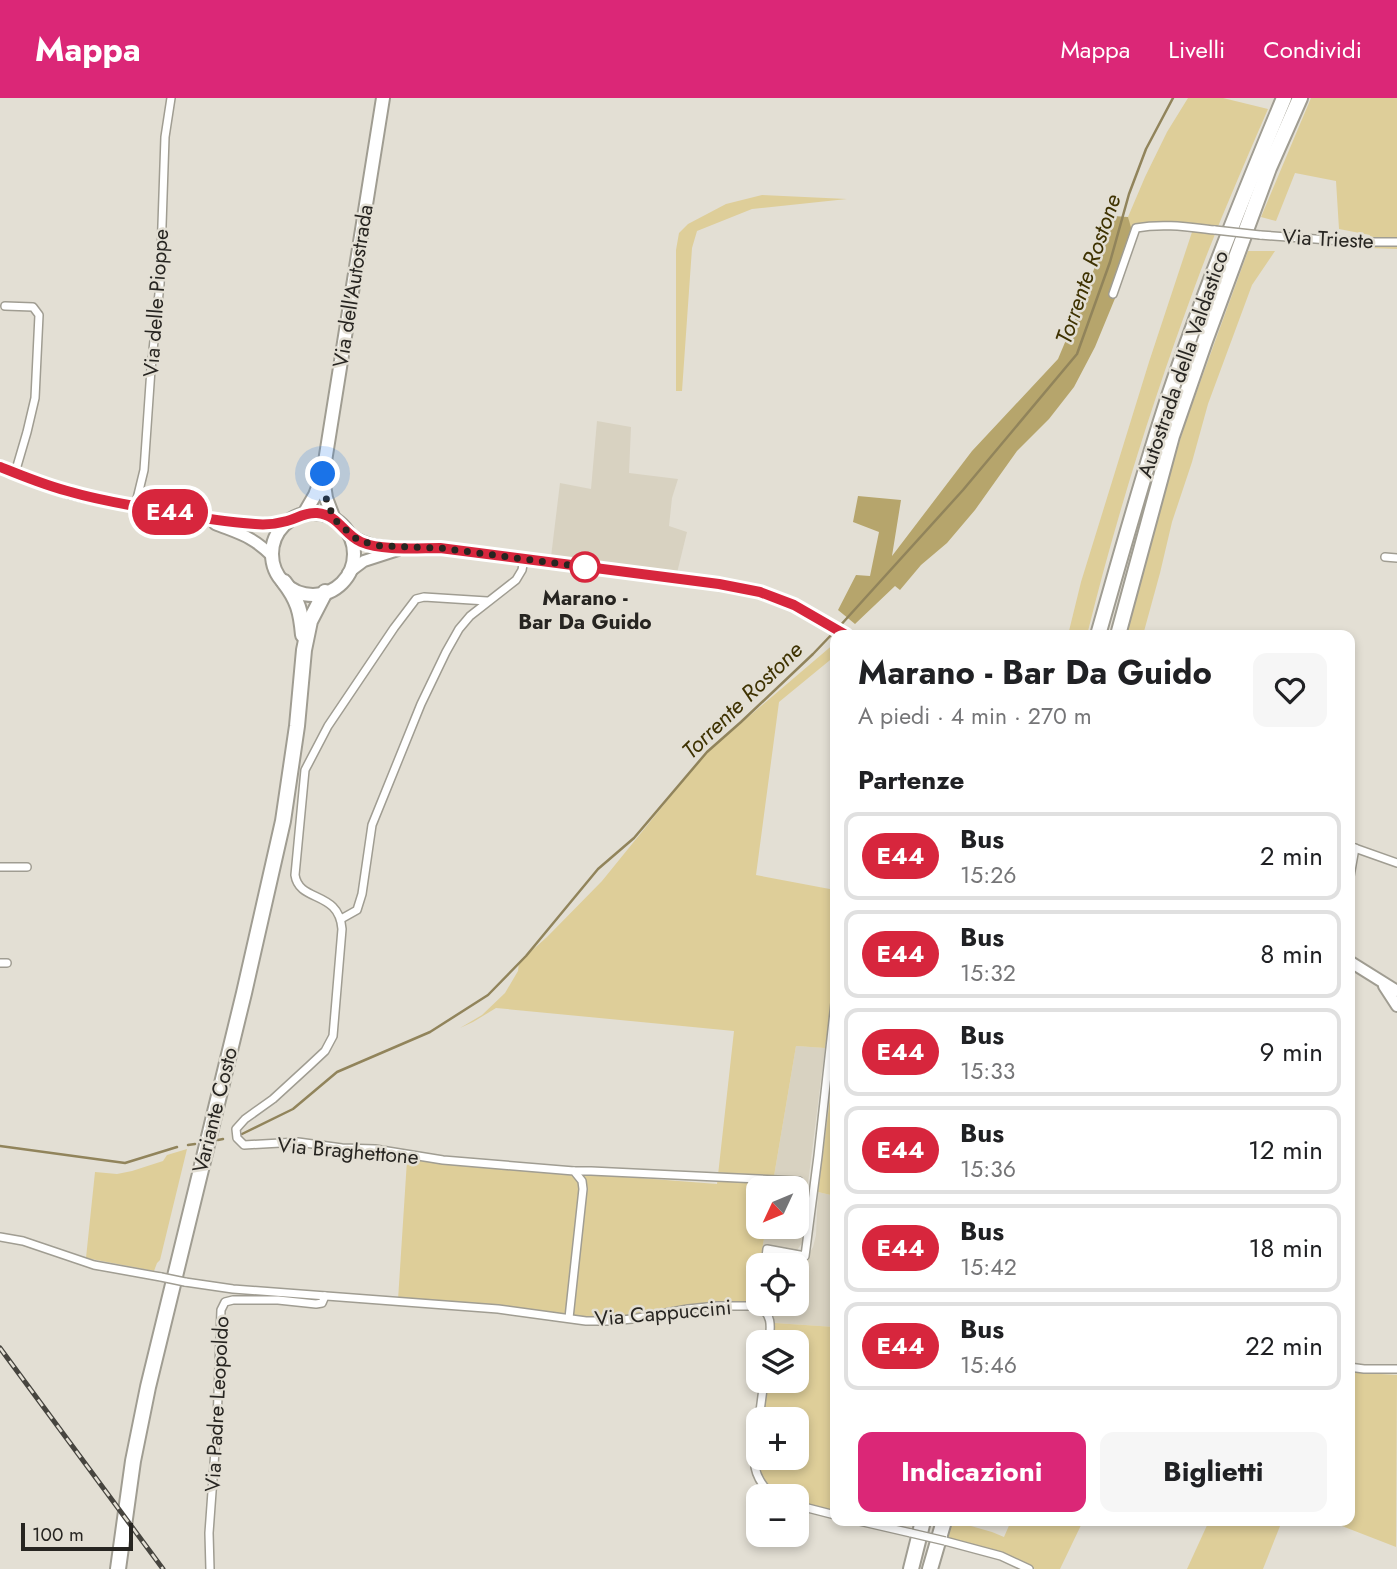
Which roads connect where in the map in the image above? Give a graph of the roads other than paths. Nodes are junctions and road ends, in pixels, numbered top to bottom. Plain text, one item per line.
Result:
1 (172, 98) edge
2 (383, 98) edge
3 (1284, 98) edge
4 (1300, 98) edge
5 (1397, 242) edge
6 (1113, 294) dead end
7 (5, 306) dead end
8 (0, 467) edge
9 (15, 473) junction
10 (323, 474) junction
11 (135, 507) junction
12 (304, 514) junction
13 (199, 518) junction
14 (334, 519) junction
15 (289, 521) junction
16 (347, 532) junction
17 (407, 548) junction
18 (272, 556) junction
19 (1385, 557) dead end
20 (1397, 558) edge
21 (524, 559) junction
22 (348, 573) junction
23 (284, 582) junction
24 (325, 592) junction
25 (487, 601) junction
26 (838, 630) edge
27 (1099, 630) edge
28 (1119, 630) edge
29 (304, 650) junction
30 (1355, 848) edge
31 (1397, 863) edge
32 (0, 867) edge
33 (27, 867) dead end
34 (341, 919) junction
35 (1355, 965) edge
36 (1377, 979) junction
37 (1397, 991) edge
38 (1397, 1006) edge
39 (830, 1048) edge
40 (574, 1171) junction
41 (746, 1178) edge
42 (0, 1237) edge
43 (766, 1253) edge
44 (789, 1253) edge
45 (805, 1253) edge
46 (324, 1296) junction
47 (746, 1306) edge
48 (569, 1318) junction
49 (1355, 1368) edge
50 (1397, 1369) edge
51 (809, 1508) edge
52 (830, 1514) edge
53 (879, 1526) edge
54 (922, 1526) edge
55 (943, 1526) edge
56 (118, 1569) edge
57 (209, 1569) edge
58 (911, 1569) edge
59 (930, 1569) edge
60 (1029, 1569) edge

1 - 11 street, Via delle Pioppe
2 - 10 main road, Via dell'Autostrada
3 - 27 highway, Autostrada della Valdastico
4 - 28 highway, Autostrada della Valdastico
5 - 6 street, Via Trieste, bridge
7 - 9 street
8 - 9 main road
9 - 11 main road
10 - 12 main road
10 - 14 main road
11 - 13 main road
12 - 14 main road
12 - 15 main road
13 - 15 main road
13 - 18 main road
14 - 16 main road
15 - 18 main road
16 - 17 main road
16 - 22 main road
17 - 21 main road
17 - 22 main road
18 - 23 main road
19 - 20 street
21 - 25 street
21 - 26 main road
22 - 24 main road
23 - 24 main road
23 - 29 highway
24 - 29 highway
25 - 34 street
25 - 34 street
29 - 56 highway, Variante Costo
30 - 31 street
32 - 33 street
34 - 40 street, Via Braghettone
35 - 36 main road
36 - 37 main road
36 - 38 main road
39 - 45 street
40 - 41 street
40 - 48 street
42 - 46 street, Via Padre Leopoldo, bridge
43 - 44 street
46 - 48 street, Via Padre Leopoldo
46 - 57 street, Via Padre Leopoldo
47 - 48 street, Via Cappuccini
49 - 50 street
51 - 52 street
53 - 60 street, bridge
54 - 58 highway
55 - 59 highway

